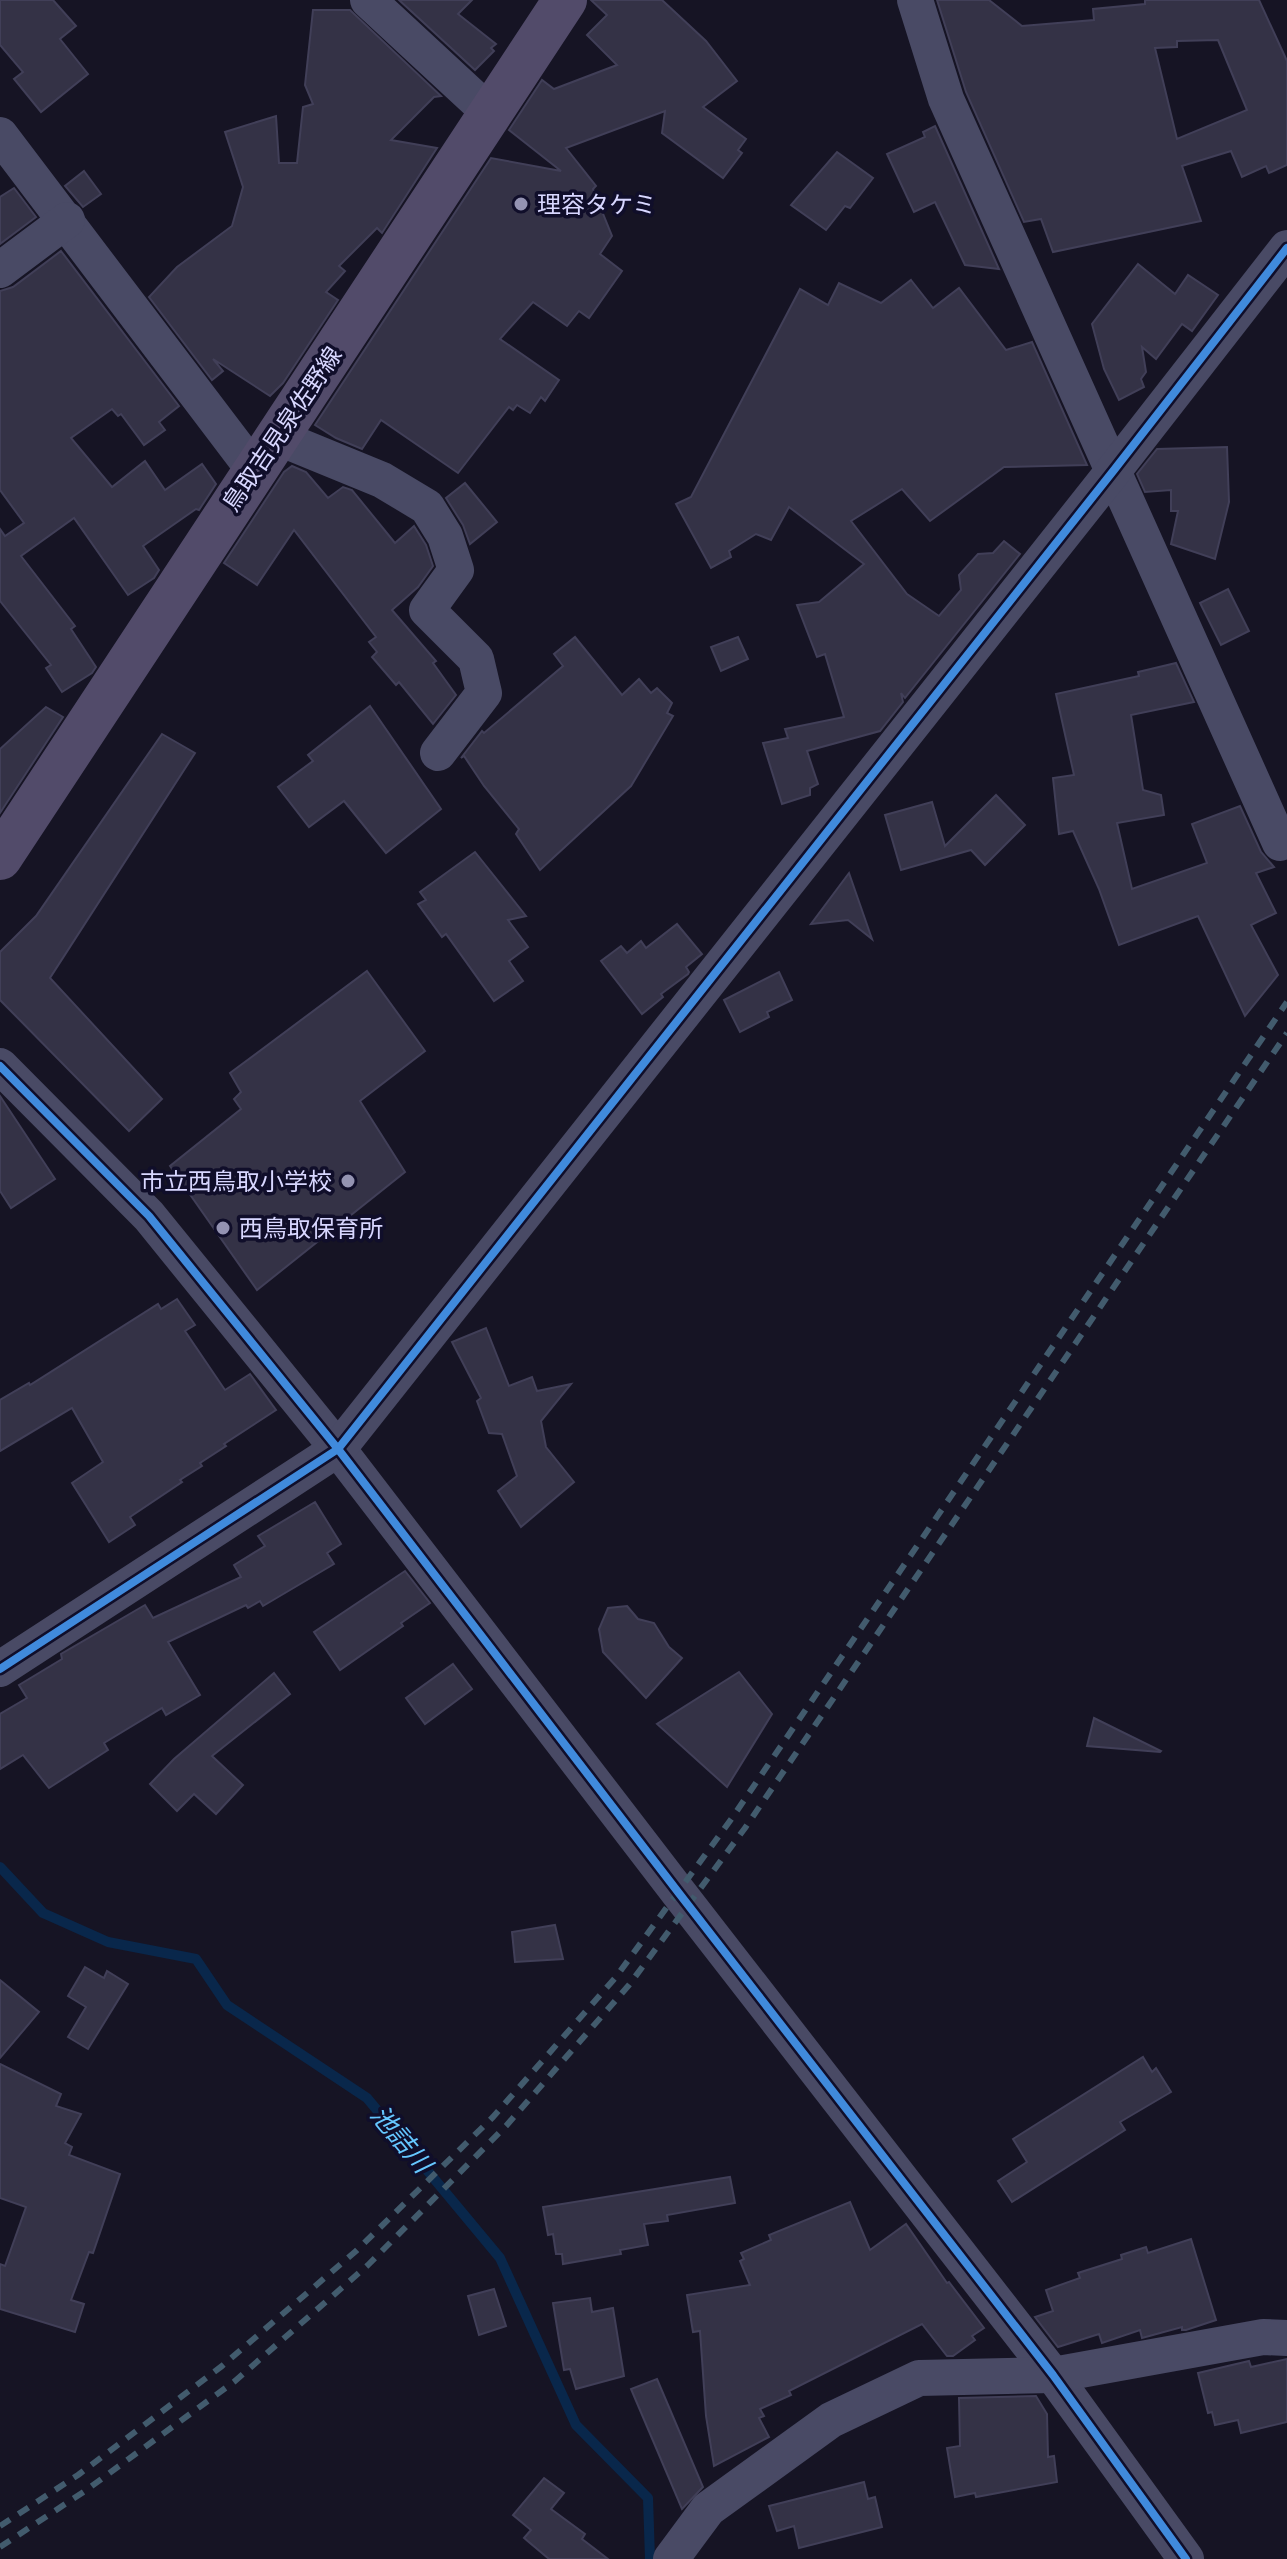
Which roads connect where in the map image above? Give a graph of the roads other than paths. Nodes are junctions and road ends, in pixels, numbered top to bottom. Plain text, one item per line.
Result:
1 (368, 0) edge
2 (565, 0) edge
3 (915, 0) edge
4 (490, 113) junction
5 (0, 135) edge
6 (67, 220) junction
7 (1287, 248) edge
8 (0, 270) edge
9 (266, 454) junction
10 (1114, 470) junction
11 (438, 753) dead end
12 (1280, 843) dead end
13 (0, 858) edge
14 (0, 1066) edge
15 (338, 1449) junction
16 (0, 1669) edge
17 (1287, 2338) edge
18 (1053, 2375) junction
19 (671, 2559) edge
20 (1186, 2559) edge

1 - 4 street
2 - 4 main road, 鳥取吉見泉佐野線
3 - 10 street
4 - 9 main road, 鳥取吉見泉佐野線
5 - 6 street
6 - 8 street
6 - 9 street
7 - 10 street
9 - 11 street
9 - 13 main road, 鳥取吉見泉佐野線
10 - 12 street
10 - 15 street
14 - 15 street
15 - 16 street
15 - 18 street
17 - 18 street
18 - 19 street
18 - 20 street

